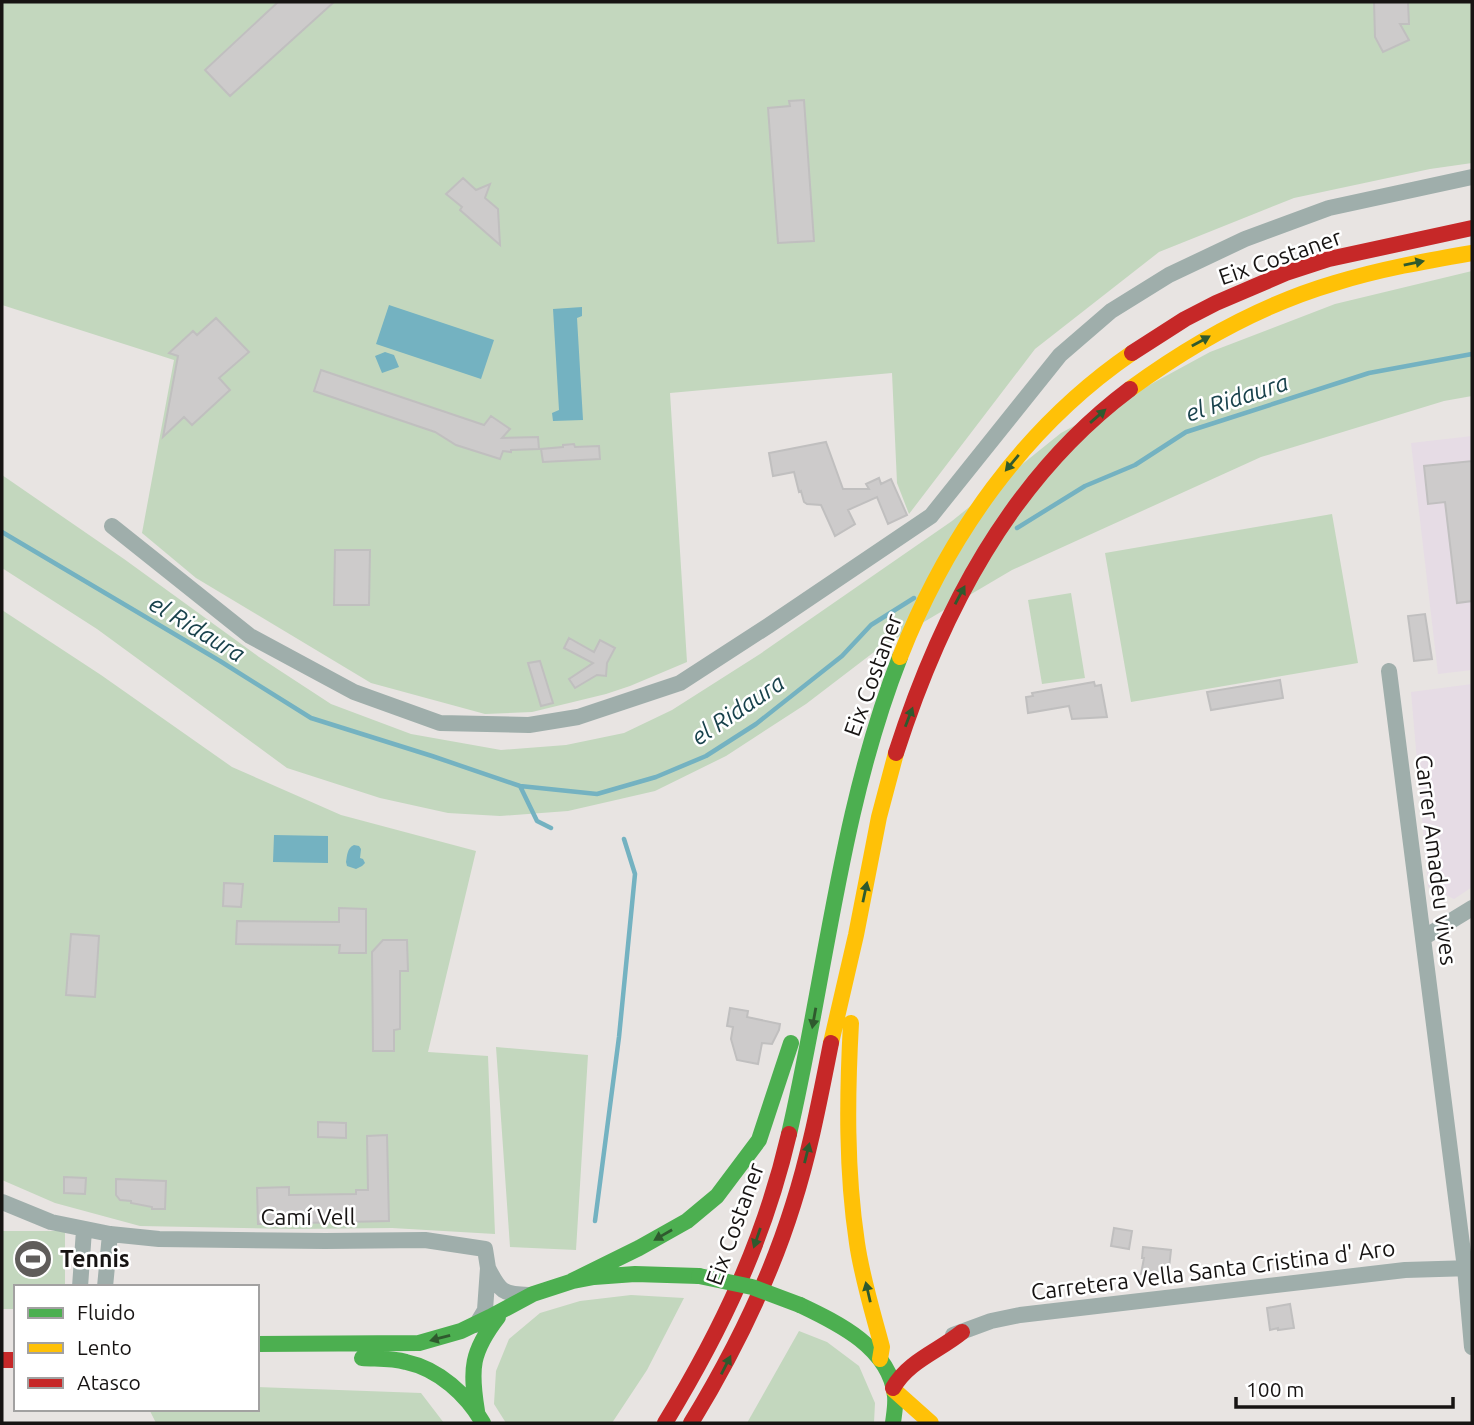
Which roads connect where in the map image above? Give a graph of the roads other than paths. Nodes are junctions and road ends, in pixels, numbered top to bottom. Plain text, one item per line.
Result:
1 (1472, 177) edge
2 (1472, 228) edge
3 (1472, 253) edge
4 (112, 526) dead end
5 (1389, 671) dead end
6 (1472, 908) edge
7 (829, 926) junction
8 (1423, 938) junction
9 (851, 958) junction
10 (2, 1202) edge
11 (84, 1230) junction
12 (110, 1234) junction
13 (488, 1268) junction
14 (1469, 1268) edge
15 (572, 1281) junction
16 (80, 1285) edge
17 (105, 1285) edge
18 (531, 1295) junction
19 (502, 1311) junction
20 (476, 1325) junction
21 (962, 1332) junction
22 (259, 1344) edge
23 (1472, 1347) edge
24 (259, 1359) edge
25 (882, 1362) junction
26 (893, 1389) junction
27 (480, 1418) edge
28 (665, 1423) edge
29 (691, 1423) edge
30 (893, 1423) edge
31 (931, 1423) edge

1 - 4 street
2 -> 7 main road, Eix Costaner
9 -> 3 main road, Eix Costaner
5 - 8 street, Carrer Amadeu vives
6 - 8 street
7 -> 15 main road
7 -> 28 main road, Eix Costaner
8 - 14 street, Carrer Amadeu vives
25 -> 9 main road
29 -> 9 main road, Eix Costaner
10 - 11 street, Camí Vell
11 - 12 street, Camí Vell
11 - 16 street
12 - 13 street, Camí Vell
12 - 17 street
13 - 18 street, Camí Vell
13 - 20 street
14 - 21 street, Carretera Vella Santa Cristina d' Aro
14 - 23 street, Carrer Amadeu vives
15 - 18 main road
15 - 25 main road, bridge
18 - 19 main road
19 - 20 main road
19 - 27 main road
20 -> 22 main road
21 - 25 street, Carretera Vella Santa Cristina d' Aro
21 - 26 main road
24 - 27 main road
25 - 26 main road
26 - 30 main road
26 - 31 main road

